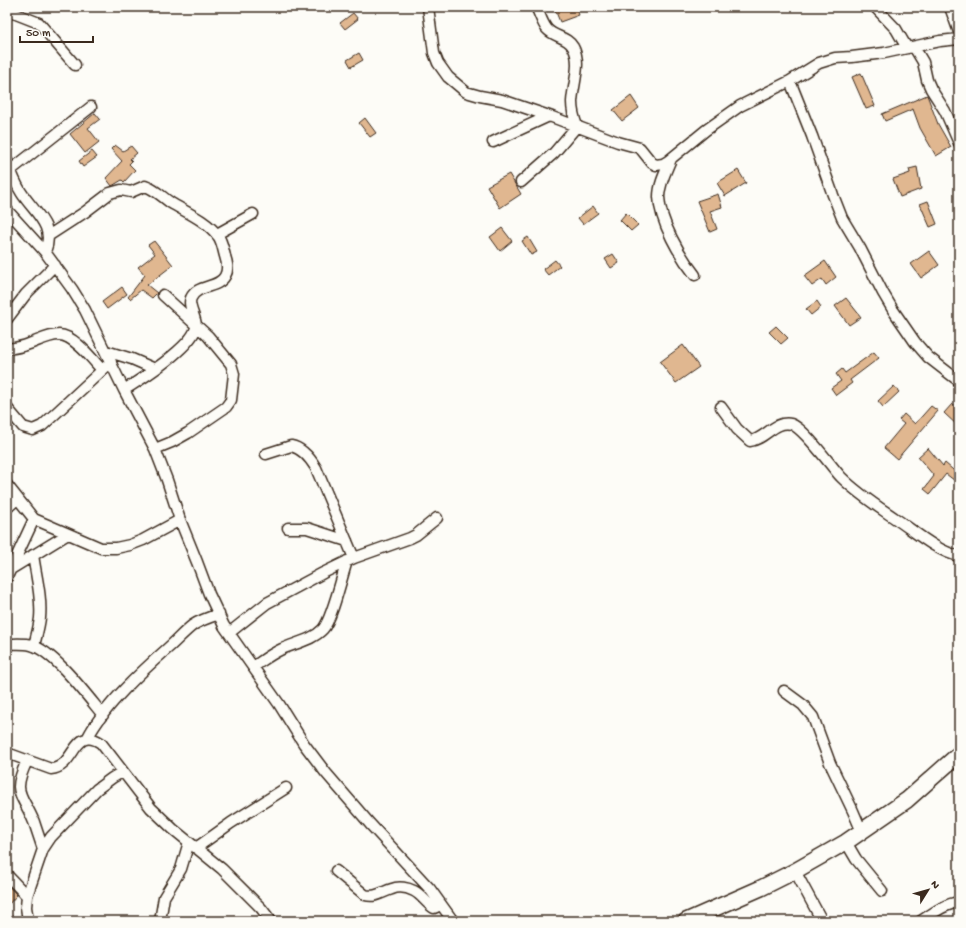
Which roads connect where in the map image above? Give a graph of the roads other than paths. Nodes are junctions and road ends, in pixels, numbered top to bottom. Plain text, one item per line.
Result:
1 (428, 7) edge
2 (536, 7) edge
3 (875, 7) edge
4 (950, 7) edge
5 (7, 12) edge
6 (959, 32) edge
7 (959, 39) edge
8 (910, 47) junction
9 (75, 65) dead end
10 (790, 81) junction
11 (91, 107) dead end
12 (549, 116) junction
13 (577, 126) junction
14 (492, 142) dead end
15 (959, 143) edge
16 (671, 159) junction
17 (9, 165) edge
18 (521, 182) dead end
19 (7, 210) edge
20 (253, 214) dead end
21 (217, 234) junction
22 (48, 236) junction
23 (45, 252) junction
24 (55, 266) junction
25 (695, 275) dead end
26 (163, 295) dead end
27 (7, 318) edge
28 (196, 325) junction
29 (7, 349) edge
30 (106, 351) junction
31 (111, 362) junction
32 (155, 369) junction
33 (102, 370) junction
34 (959, 381) edge
35 (124, 390) junction
36 (721, 407) dead end
37 (7, 408) edge
38 (155, 449) junction
39 (266, 454) dead end
40 (7, 485) edge
41 (7, 496) edge
42 (17, 499) junction
43 (7, 508) edge
44 (437, 518) dead end
45 (34, 519) junction
46 (180, 520) junction
47 (288, 528) dead end
48 (68, 534) junction
49 (347, 541) junction
50 (33, 556) junction
51 (959, 556) edge
52 (351, 560) junction
53 (9, 573) edge
54 (219, 614) junction
55 (229, 633) junction
56 (7, 644) edge
57 (34, 646) junction
58 (252, 667) junction
59 (784, 691) dead end
60 (103, 715) junction
61 (88, 737) junction
62 (7, 753) edge
63 (959, 754) edge
64 (27, 761) junction
65 (122, 772) junction
66 (286, 788) dead end
67 (862, 832) junction
68 (846, 842) junction
69 (192, 845) junction
70 (43, 849) junction
71 (336, 871) dead end
72 (795, 871) junction
73 (7, 875) edge
74 (882, 891) dead end
75 (27, 896) junction
76 (959, 902) edge
77 (441, 905) junction
78 (28, 921) edge
79 (160, 921) edge
80 (271, 921) edge
81 (452, 921) edge
82 (686, 921) edge
83 (822, 921) edge
84 (921, 921) edge

1 - 12 street
2 - 13 street
3 - 8 street
4 - 6 street
5 - 9 street
7 - 8 street
8 - 10 street
8 - 15 street
10 - 16 street
10 - 34 street
11 - 17 street
12 - 13 street
12 - 14 street
13 - 16 street
13 - 18 street
16 - 25 street
17 - 22 street
19 - 23 street
20 - 21 street
21 - 22 street
21 - 28 street
22 - 23 street
23 - 24 street
24 - 27 street
24 - 30 street
26 - 28 street
28 - 32 street
28 - 38 street
29 - 33 street
30 - 31 street
30 - 32 street
31 - 33 street
31 - 35 street
32 - 35 street
33 - 37 street
35 - 38 street
36 - 51 street
38 - 46 street
39 - 49 street
40 - 42 street
41 - 42 street
42 - 43 street
42 - 45 street
44 - 52 street
45 - 48 street
45 - 53 street
46 - 48 street
46 - 54 street
47 - 49 street
48 - 50 street
49 - 52 street
50 - 53 street
50 - 57 street
52 - 55 street
52 - 58 street
54 - 55 street
54 - 60 street
55 - 58 street
56 - 57 street
57 - 60 street
58 - 77 street
59 - 67 street
60 - 61 street
61 - 64 street
61 - 65 street
62 - 64 street
63 - 67 street
64 - 70 street
65 - 69 street
65 - 70 street
66 - 69 street
67 - 68 street
68 - 72 street
68 - 74 street
69 - 79 street
69 - 80 street
70 - 75 street
71 - 77 street
72 - 82 street
72 - 83 street
73 - 75 street
75 - 78 street
76 - 84 street
77 - 81 street

